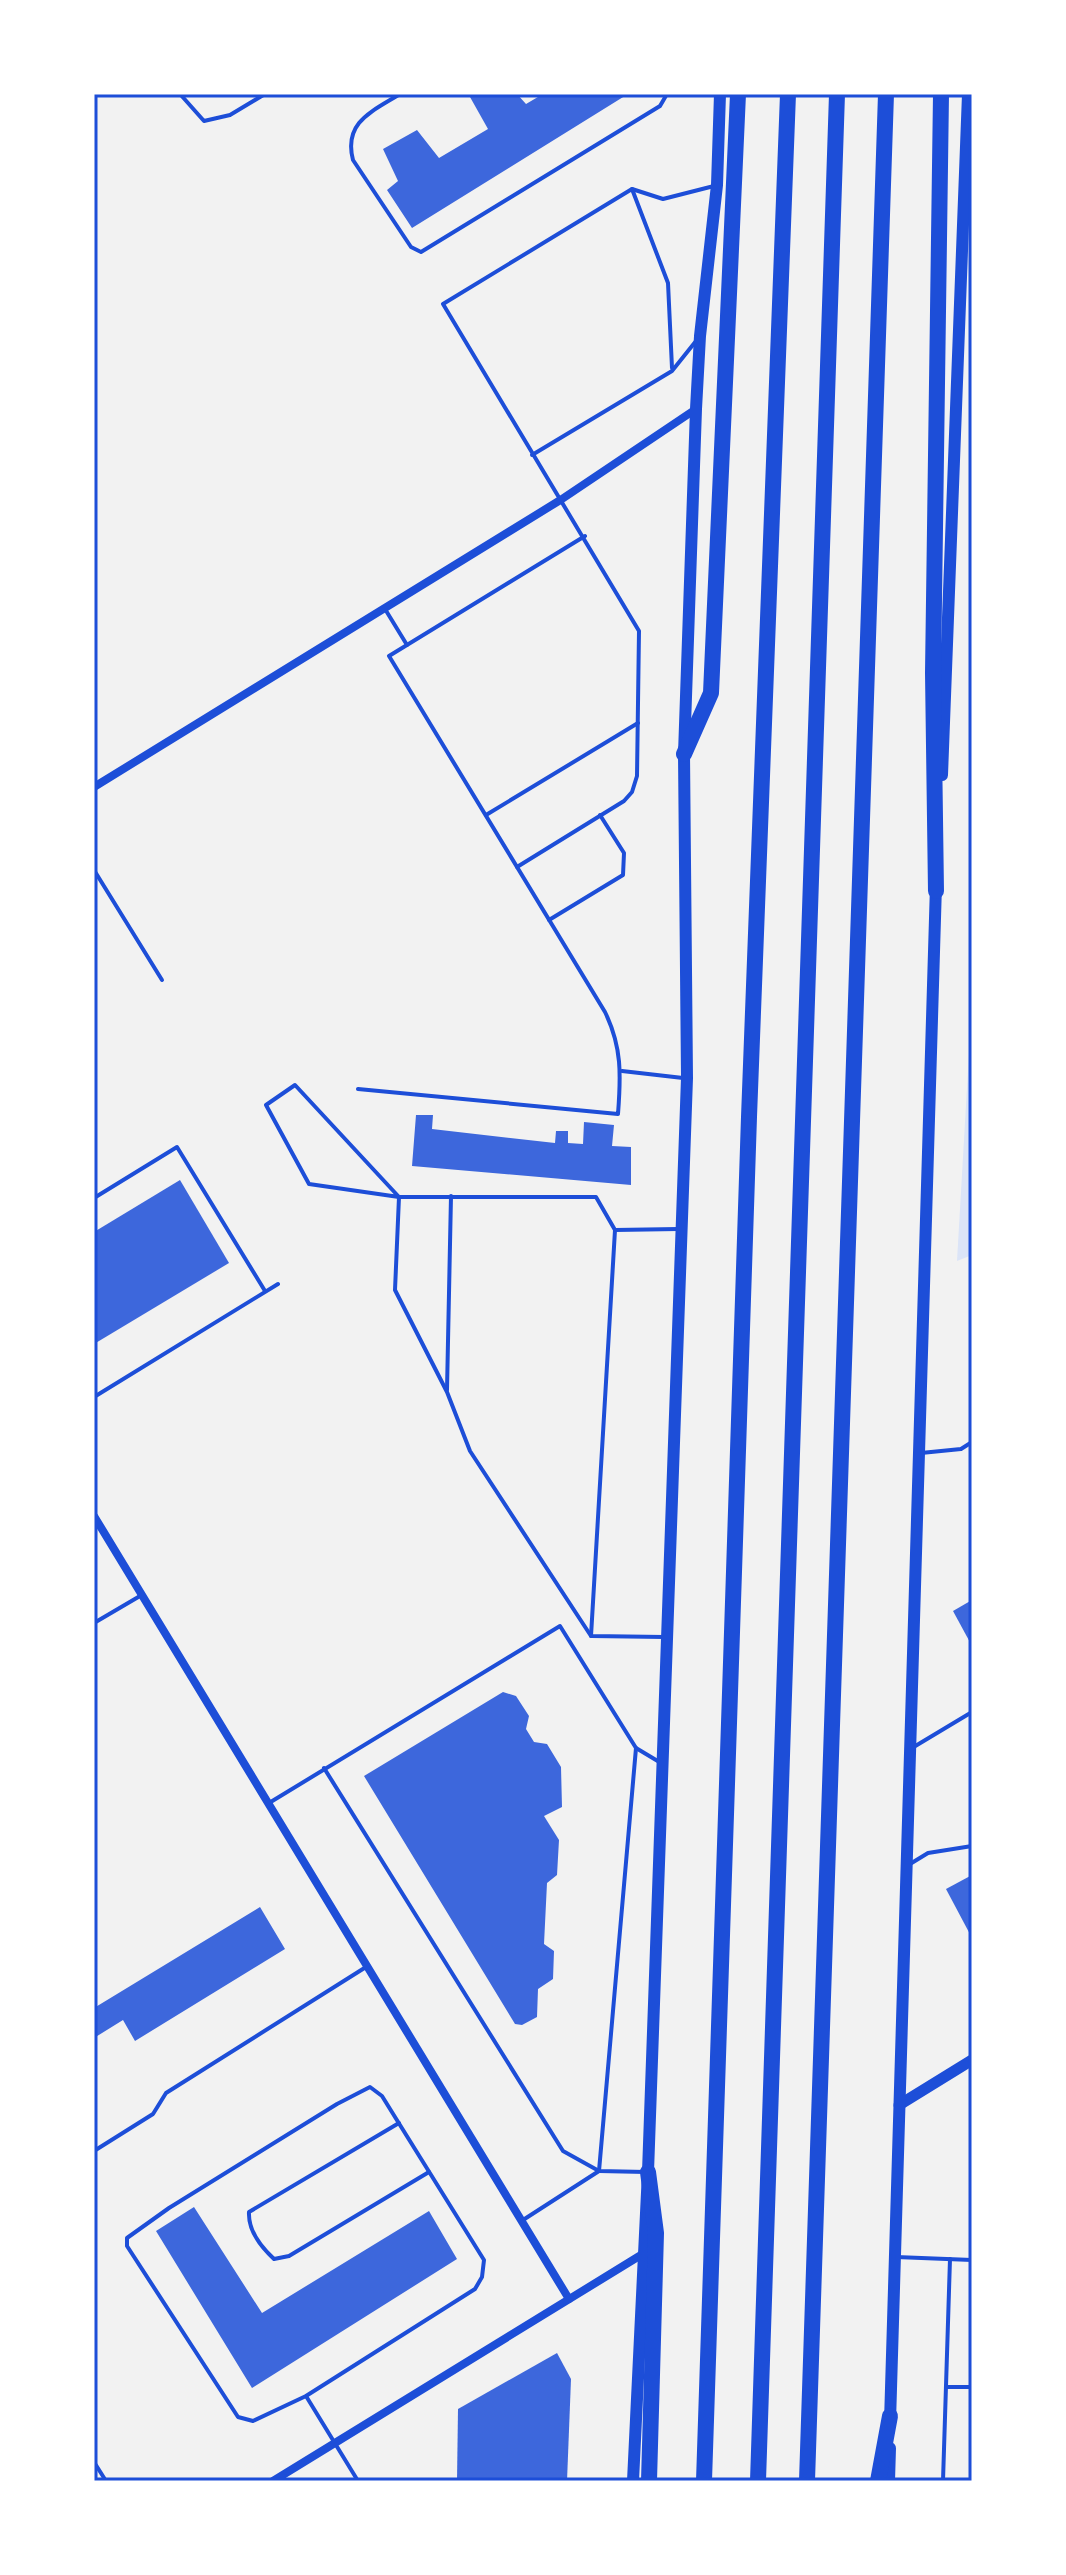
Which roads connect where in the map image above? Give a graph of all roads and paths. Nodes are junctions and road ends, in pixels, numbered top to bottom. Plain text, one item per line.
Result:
1 (180, 94) edge
2 (265, 94) edge
3 (400, 94) edge
4 (667, 94) edge
5 (720, 94) edge
6 (738, 94) edge
7 (788, 94) edge
8 (837, 94) edge
9 (886, 94) edge
10 (941, 94) edge
11 (968, 94) edge
12 (717, 185) junction
13 (632, 189) junction
14 (700, 336) junction
15 (672, 371) junction
16 (696, 409) junction
17 (532, 455) junction
18 (562, 499) junction
19 (585, 536) junction
20 (385, 609) junction
21 (407, 645) junction
22 (638, 723) junction
23 (684, 754) junction
24 (94, 787) edge
25 (486, 815) junction
26 (600, 815) junction
27 (517, 867) junction
28 (94, 870) edge
29 (936, 891) junction
30 (549, 920) junction
31 (162, 980) dead end
32 (622, 1071) junction
33 (687, 1078) junction
34 (358, 1089) dead end
35 (451, 1196) junction
36 (399, 1197) junction
37 (94, 1198) edge
38 (680, 1229) junction
39 (615, 1230) junction
40 (278, 1284) dead end
41 (265, 1291) junction
42 (447, 1392) junction
43 (94, 1397) edge
44 (972, 1442) edge
45 (918, 1453) junction
46 (94, 1516) edge
47 (142, 1595) junction
48 (94, 1623) edge
49 (591, 1636) junction
50 (667, 1637) junction
51 (972, 1712) edge
52 (636, 1748) junction
53 (909, 1750) junction
54 (663, 1764) junction
55 (324, 1768) junction
56 (269, 1803) junction
57 (972, 1846) edge
58 (906, 1866) junction
59 (368, 1965) junction
60 (972, 2060) edge
61 (899, 2105) junction
62 (399, 2123) junction
63 (94, 2151) edge
64 (599, 2171) junction
65 (429, 2172) junction
66 (648, 2172) junction
67 (523, 2220) junction
68 (641, 2255) junction
69 (893, 2257) junction
70 (950, 2259) junction
71 (972, 2260) edge
72 (569, 2299) junction
73 (946, 2386) junction
74 (972, 2387) edge
75 (306, 2396) junction
76 (890, 2416) junction
77 (334, 2443) junction
78 (94, 2462) edge
79 (106, 2481) edge
80 (273, 2481) edge
81 (358, 2481) edge
82 (633, 2481) edge
83 (649, 2481) edge
84 (704, 2481) edge
85 (758, 2481) edge
86 (807, 2481) edge
87 (878, 2481) edge
88 (889, 2481) edge
89 (943, 2481) edge

1 - 2 lane
3 - 4 lane
5 - 12 main road
6 - 23 highway
7 - 84 highway
8 - 85 highway
9 - 86 highway
10 - 29 highway
11 - 29 main road
12 - 13 lane
12 - 14 main road
13 - 15 lane
13 - 17 lane
14 - 15 lane
14 - 16 main road
15 - 17 lane
16 - 18 street
16 - 23 main road
17 - 18 lane
18 - 19 lane
18 - 20 street
19 - 21 lane
19 - 22 lane
20 - 21 lane
20 - 24 street
21 - 25 lane
22 - 25 lane
22 - 26 lane
23 - 33 main road
25 - 27 lane
26 - 27 lane
26 - 30 lane
27 - 30 lane
28 - 31 lane
29 - 45 main road
30 - 32 lane
32 - 33 lane
32 - 34 lane
33 - 38 main road
35 - 36 lane
35 - 39 lane
35 - 42 lane
36 - 36 lane
36 - 42 lane
37 - 41 lane
38 - 39 lane
38 - 50 main road
39 - 49 lane
40 - 41 lane
41 - 43 lane
42 - 49 lane
44 - 45 lane
45 - 53 main road
46 - 47 street
47 - 48 lane
47 - 56 street
49 - 50 lane
50 - 54 main road
51 - 53 lane
52 - 54 lane
52 - 55 lane
52 - 64 lane
53 - 58 main road
54 - 66 main road
55 - 56 lane
55 - 64 lane
56 - 59 street
57 - 58 lane
58 - 61 main road
59 - 63 lane
59 - 67 street
60 - 61 street
61 - 69 main road
62 - 65 lane
62 - 65 lane
62 - 75 lane
64 - 66 lane
64 - 67 lane
65 - 75 lane
66 - 68 main road
66 - 83 highway
67 - 72 street
68 - 72 street
68 - 82 main road
69 - 70 lane
69 - 76 main road
70 - 71 lane
70 - 73 lane
72 - 77 street
73 - 74 lane
73 - 89 lane
75 - 77 lane
76 - 87 highway
76 - 88 main road
77 - 80 street
77 - 81 lane
78 - 79 lane

